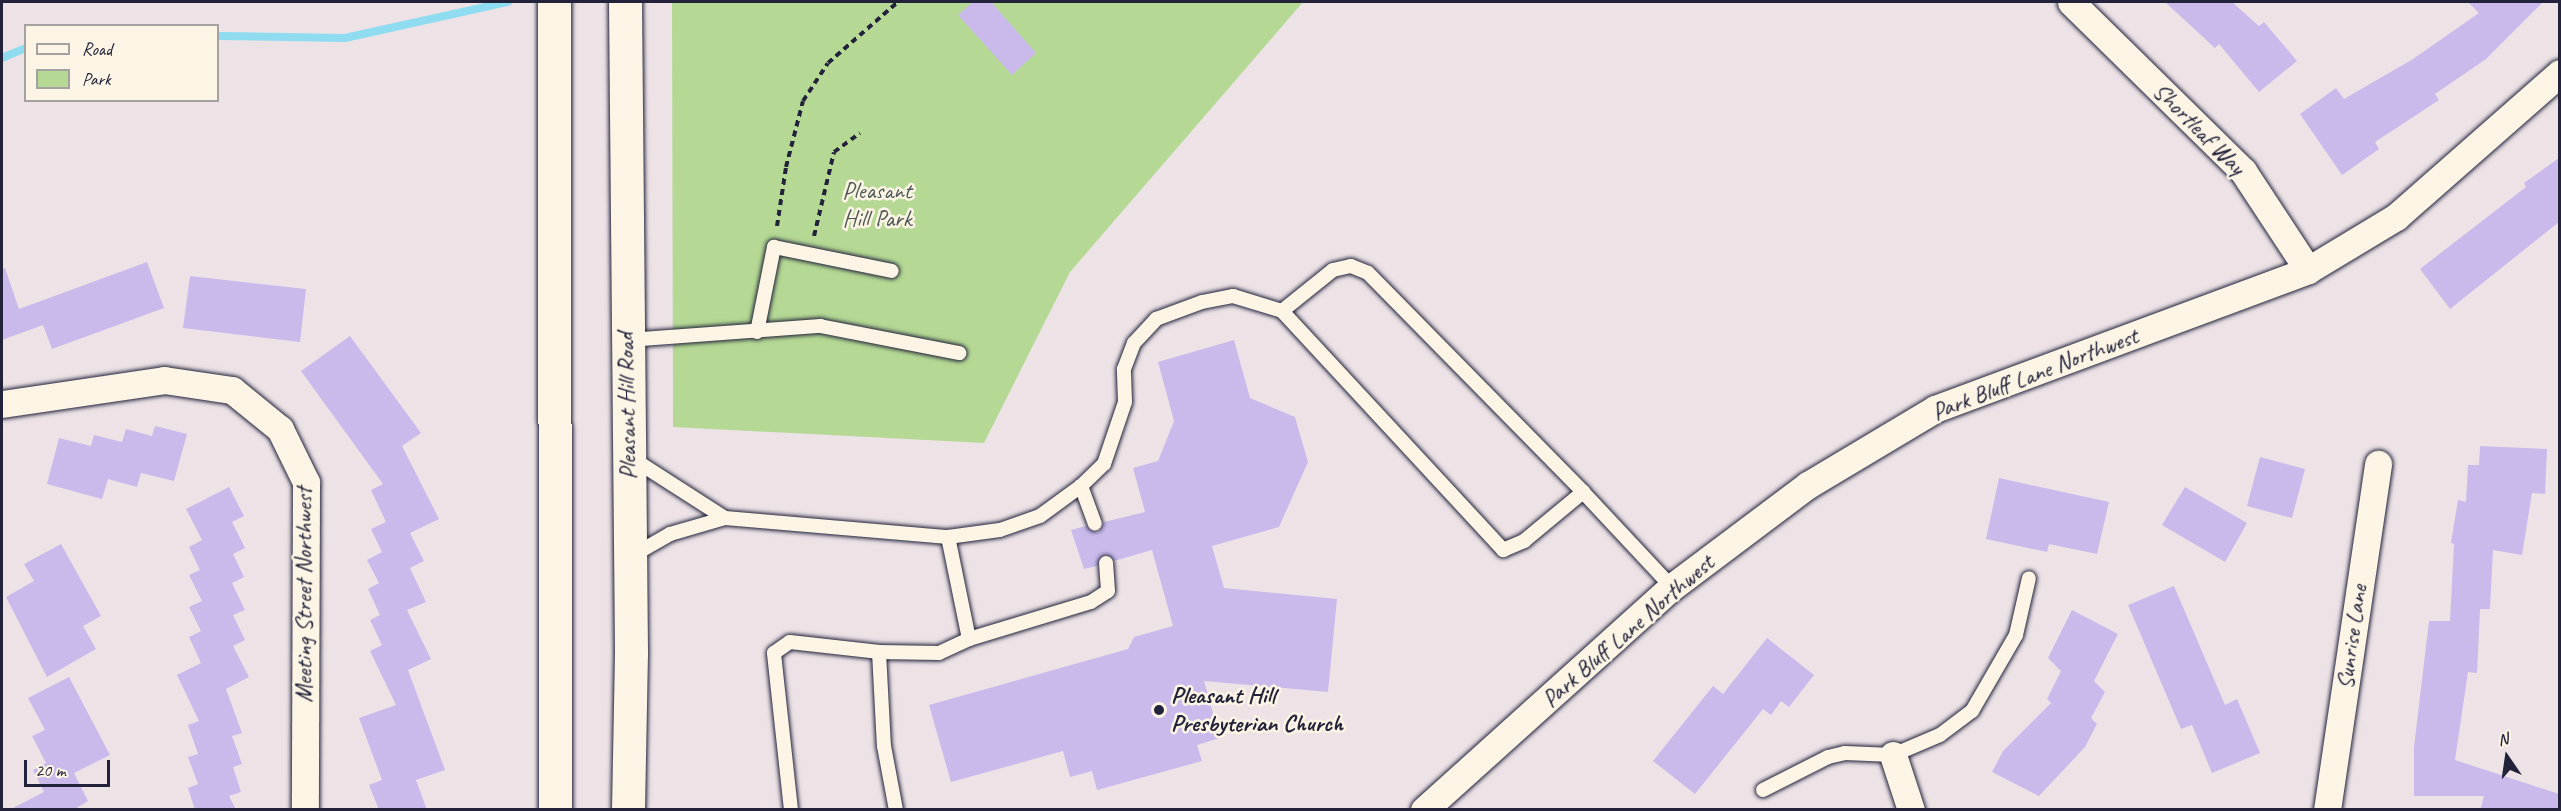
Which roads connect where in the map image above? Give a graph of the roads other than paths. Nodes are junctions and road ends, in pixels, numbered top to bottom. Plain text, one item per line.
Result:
1 (554, 2) edge
2 (625, 2) edge
3 (2071, 2) edge
4 (2559, 73) edge
5 (2308, 270) junction
6 (892, 272) dead end
7 (1282, 311) junction
8 (757, 332) junction
9 (626, 340) junction
10 (959, 353) dead end
11 (2, 404) edge
12 (628, 455) junction
13 (2378, 464) dead end
14 (1081, 486) junction
15 (1583, 492) junction
16 (724, 518) junction
17 (1095, 524) dead end
18 (948, 537) junction
19 (629, 557) junction
20 (1106, 563) dead end
21 (2029, 578) dead end
22 (1672, 587) junction
23 (969, 639) junction
24 (879, 652) junction
25 (1893, 754) junction
26 (1763, 790) dead end
27 (305, 810) edge
28 (555, 810) edge
29 (628, 810) edge
30 (791, 810) edge
31 (896, 810) edge
32 (1424, 810) edge
33 (1911, 810) edge
34 (2327, 810) edge

1 - 28 highway
2 - 9 highway, Pleasant Hill Road
3 - 5 street, Shortleaf Way
4 - 5 street, Park Bluff Lane Northwest
5 - 22 street, Park Bluff Lane Northwest
6 - 8 lane
7 - 14 lane
7 - 15 lane
7 - 15 lane
8 - 9 lane
8 - 10 lane
9 - 12 highway, Pleasant Hill Road
11 - 27 street, Meeting Street Northwest
12 - 16 lane
12 - 19 highway, Pleasant Hill Road
13 - 34 street, Sunrise Lane
14 - 17 lane
14 - 18 lane
15 - 22 lane
16 - 18 lane
16 - 19 lane
18 - 23 lane
19 - 29 highway, Pleasant Hill Road
20 - 23 lane
21 - 25 lane
22 - 32 street, Park Bluff Lane Northwest
23 - 24 lane
24 - 30 lane
24 - 31 lane
25 - 26 lane
25 - 33 street

